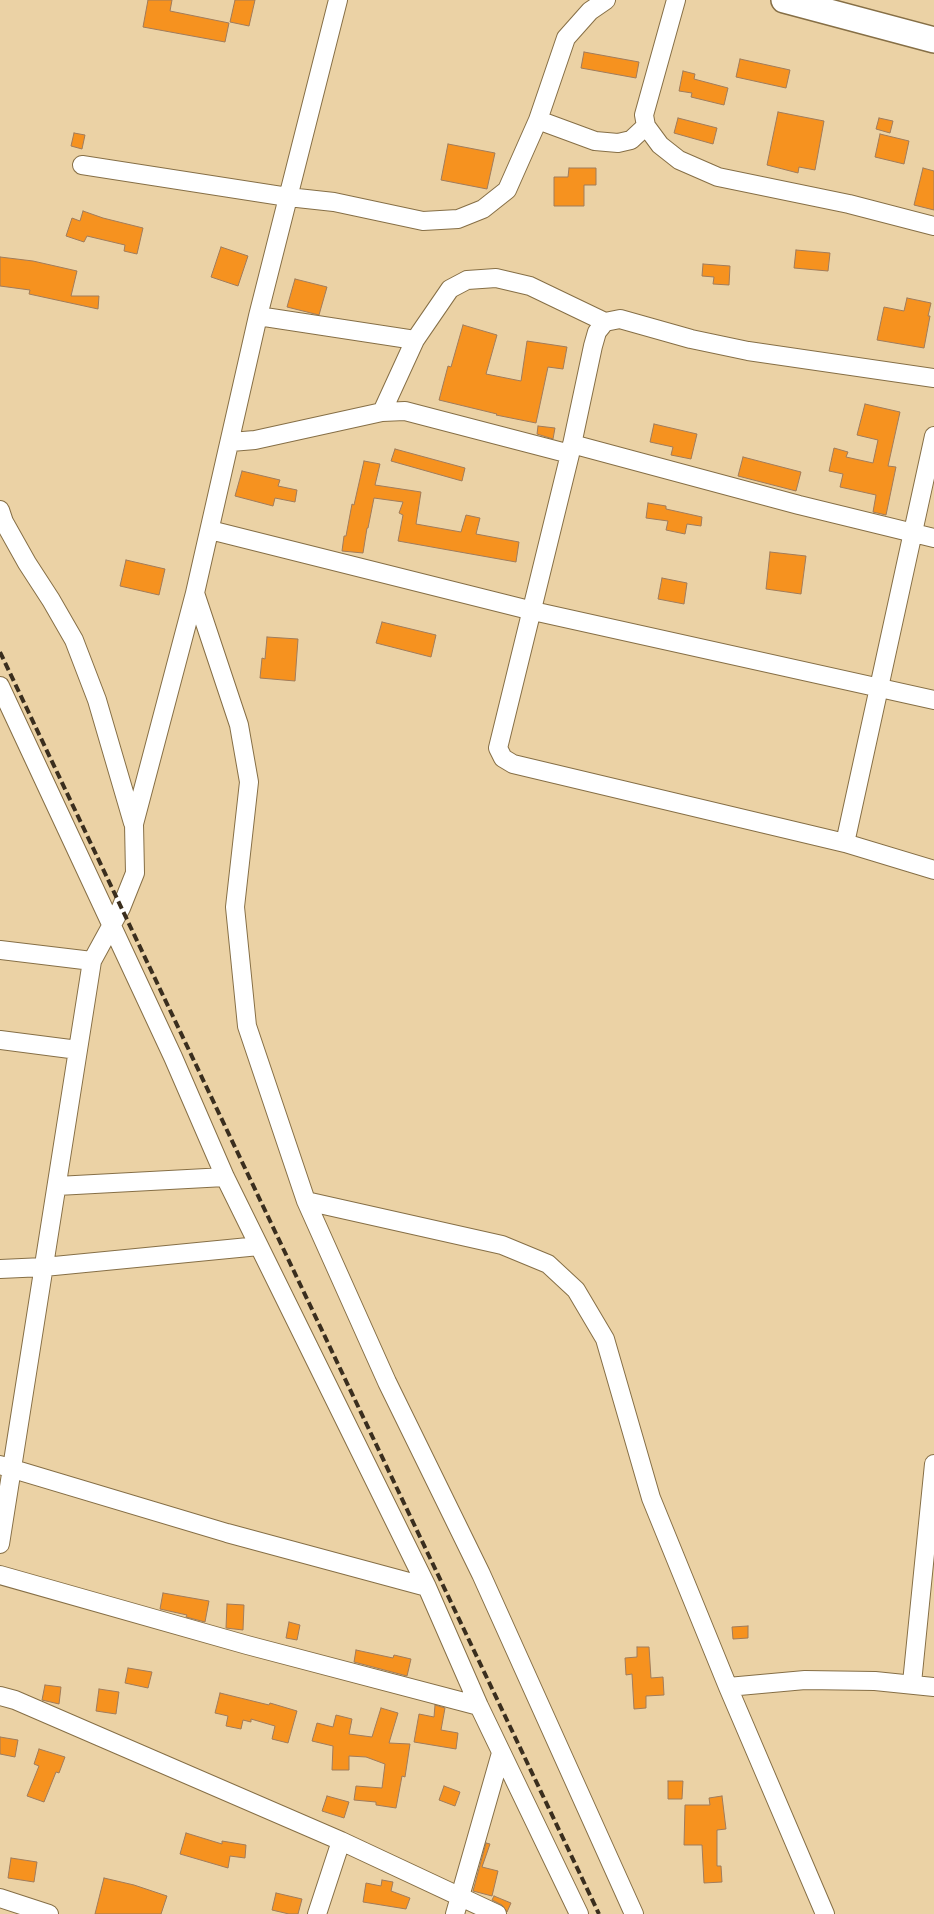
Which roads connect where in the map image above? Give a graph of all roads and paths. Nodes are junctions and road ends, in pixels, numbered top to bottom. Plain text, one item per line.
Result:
1 (338, 0) edge
2 (606, 0) edge
3 (676, 0) edge
4 (784, 0) edge
5 (823, 0) edge
6 (934, 26) edge
7 (934, 40) edge
8 (538, 120) junction
9 (646, 126) junction
10 (82, 165) dead end
11 (288, 197) junction
12 (934, 226) edge
13 (258, 316) junction
14 (605, 322) junction
15 (415, 340) junction
16 (934, 378) edge
17 (382, 412) junction
18 (934, 436) edge
19 (231, 442) junction
20 (571, 449) junction
21 (0, 510) edge
22 (210, 530) junction
23 (913, 533) junction
24 (934, 538) edge
25 (195, 593) junction
26 (533, 611) junction
27 (0, 686) edge
28 (878, 688) junction
29 (934, 700) edge
30 (134, 824) junction
31 (845, 843) junction
32 (934, 870) edge
33 (110, 927) junction
34 (0, 950) edge
35 (92, 961) junction
36 (0, 1040) edge
37 (78, 1050) junction
38 (225, 1177) junction
39 (57, 1186) junction
40 (306, 1201) junction
41 (260, 1246) junction
42 (44, 1267) junction
43 (0, 1270) edge
44 (934, 1464) edge
45 (6, 1467) edge
46 (0, 1544) edge
47 (0, 1576) edge
48 (427, 1587) junction
49 (912, 1683) junction
50 (934, 1686) edge
51 (728, 1687) junction
52 (0, 1696) edge
53 (479, 1706) junction
54 (501, 1752) junction
55 (341, 1841) junction
56 (459, 1896) junction
57 (0, 1898) edge
58 (820, 1913) edge
59 (49, 1914) edge
60 (317, 1914) edge
61 (455, 1914) edge
62 (497, 1914) edge
63 (579, 1914) edge
64 (634, 1914) edge

1 - 11 street
2 - 8 street
3 - 9 street
4 - 7 street
5 - 6 street
8 - 9 street
8 - 11 street
9 - 12 street
10 - 11 street
11 - 13 street
13 - 15 street
13 - 19 street
14 - 15 street
14 - 16 street
14 - 20 street
15 - 17 street
17 - 19 street
17 - 20 street
18 - 23 street
19 - 22 street
20 - 23 street
20 - 26 street
21 - 30 street
22 - 25 street
22 - 26 street
23 - 24 street
23 - 28 street
25 - 30 street
25 - 40 street
26 - 28 street
26 - 31 street
27 - 33 street
28 - 29 street
28 - 31 street
30 - 33 street
31 - 32 street
33 - 35 street
33 - 38 street
34 - 35 street
35 - 37 street
36 - 37 street
37 - 39 street
38 - 39 street
38 - 41 street
39 - 42 street
40 - 51 street
40 - 64 street
41 - 42 street
41 - 48 street
42 - 43 street
42 - 45 street
44 - 49 street
45 - 46 street
45 - 48 street
47 - 53 street
48 - 53 street
49 - 50 street
49 - 51 street
51 - 58 street
52 - 55 street
53 - 54 street
54 - 56 street
54 - 63 street
55 - 56 street
55 - 60 street
56 - 61 street
56 - 62 street
57 - 59 street

